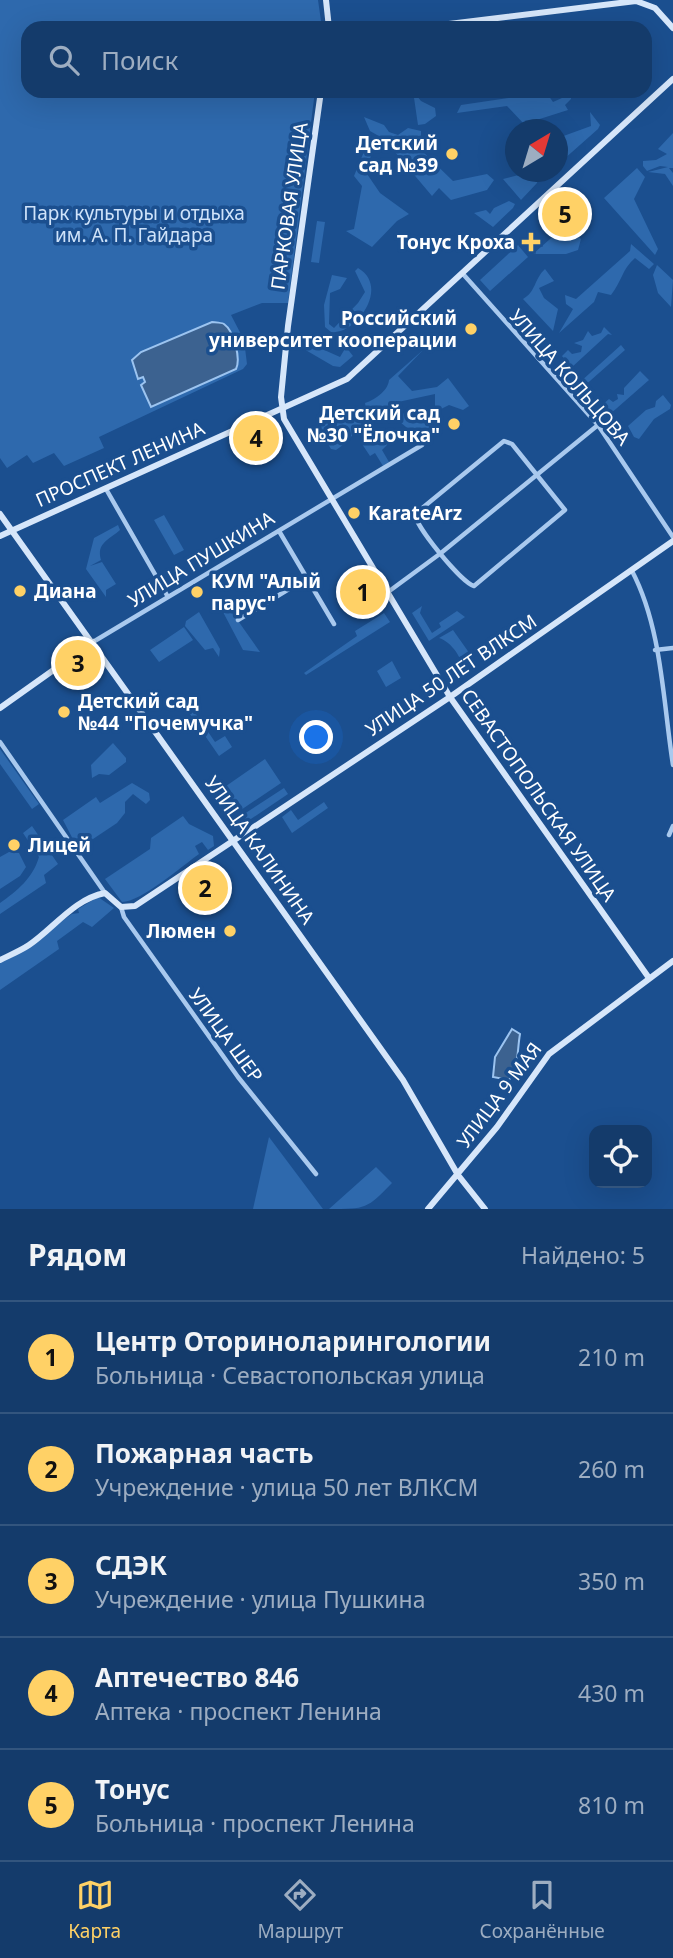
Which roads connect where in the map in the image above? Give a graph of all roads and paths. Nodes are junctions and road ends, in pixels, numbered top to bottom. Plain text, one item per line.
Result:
1 (326, 0) edge
2 (328, 21) edge
3 (473, 21) edge
4 (673, 28) edge
5 (673, 79) edge
6 (320, 98) edge
7 (463, 274) junction
8 (281, 409) junction
9 (598, 425) junction
10 (422, 445) dead end
11 (537, 475) junction
12 (106, 488) junction
13 (331, 498) junction
14 (0, 514) edge
15 (12, 530) junction
16 (279, 531) junction
17 (0, 536) edge
18 (673, 539) edge
19 (441, 553) junction
20 (632, 571) junction
21 (307, 578) junction
22 (387, 593) junction
23 (168, 597) junction
24 (238, 620) dead end
25 (334, 624) dead end
26 (93, 642) junction
27 (673, 648) edge
28 (655, 650) junction
29 (450, 697) junction
30 (0, 708) edge
31 (0, 742) edge
32 (673, 765) edge
33 (673, 826) edge
34 (669, 835) dead end
35 (234, 840) junction
36 (105, 893) junction
37 (121, 907) junction
38 (0, 960) edge
39 (673, 961) edge
40 (649, 978) junction
41 (316, 1174) dead end
42 (458, 1175) junction
43 (428, 1209) edge
44 (485, 1209) edge

1 - 2 street
3 - 4 street
5 - 7 street, ПРОСПЕКТ ЛЕНИНА
6 - 8 street, ПАРКОВАЯ УЛИЦА
7 - 8 street, ПРОСПЕКТ ЛЕНИНА
7 - 9 street, УЛИЦА КОЛЬЦОВА
8 - 12 street, ПРОСПЕКТ ЛЕНИНА
8 - 13 street, СЕВАСТОПОЛЬСКАЯ УЛИЦА
9 - 11 street
9 - 18 street, УЛИЦА КОЛЬЦОВА
10 - 13 street, УЛИЦА ПУШКИНА
11 - 19 street
11 - 19 street
11 - 19 street
12 - 15 street, ПРОСПЕКТ ЛЕНИНА
12 - 23 street
13 - 16 street, УЛИЦА ПУШКИНА
13 - 22 street, СЕВАСТОПОЛЬСКАЯ УЛИЦА
14 - 15 street, УЛИЦА КАЛИНИНА
15 - 17 street, ПРОСПЕКТ ЛЕНИНА
15 - 26 street, УЛИЦА КАЛИНИНА
16 - 21 street
16 - 23 street, УЛИЦА ПУШКИНА
18 - 20 street, УЛИЦА 50 ЛЕТ ВЛКСМ
19 - 22 street
20 - 28 street
20 - 29 street, УЛИЦА 50 ЛЕТ ВЛКСМ
21 - 24 street
21 - 25 street
22 - 29 street, СЕВАСТОПОЛЬСКАЯ УЛИЦА
23 - 26 street, УЛИЦА ПУШКИНА
26 - 30 street, УЛИЦА ПУШКИНА
26 - 35 street, УЛИЦА КАЛИНИНА
27 - 28 street
28 - 32 street
29 - 35 street, УЛИЦА 50 ЛЕТ ВЛКСМ
29 - 40 street, СЕВАСТОПОЛЬСКАЯ УЛИЦА
31 - 36 street
33 - 34 street
35 - 37 street, УЛИЦА 50 ЛЕТ ВЛКСМ
35 - 42 street, УЛИЦА КАЛИНИНА
36 - 37 street
36 - 38 street
37 - 41 street, УЛИЦА ШЕР
39 - 40 street, УЛИЦА 9 МАЯ
40 - 42 street, УЛИЦА 9 МАЯ
42 - 43 street, УЛИЦА 9 МАЯ
42 - 44 street, УЛИЦА КАЛИНИНА

